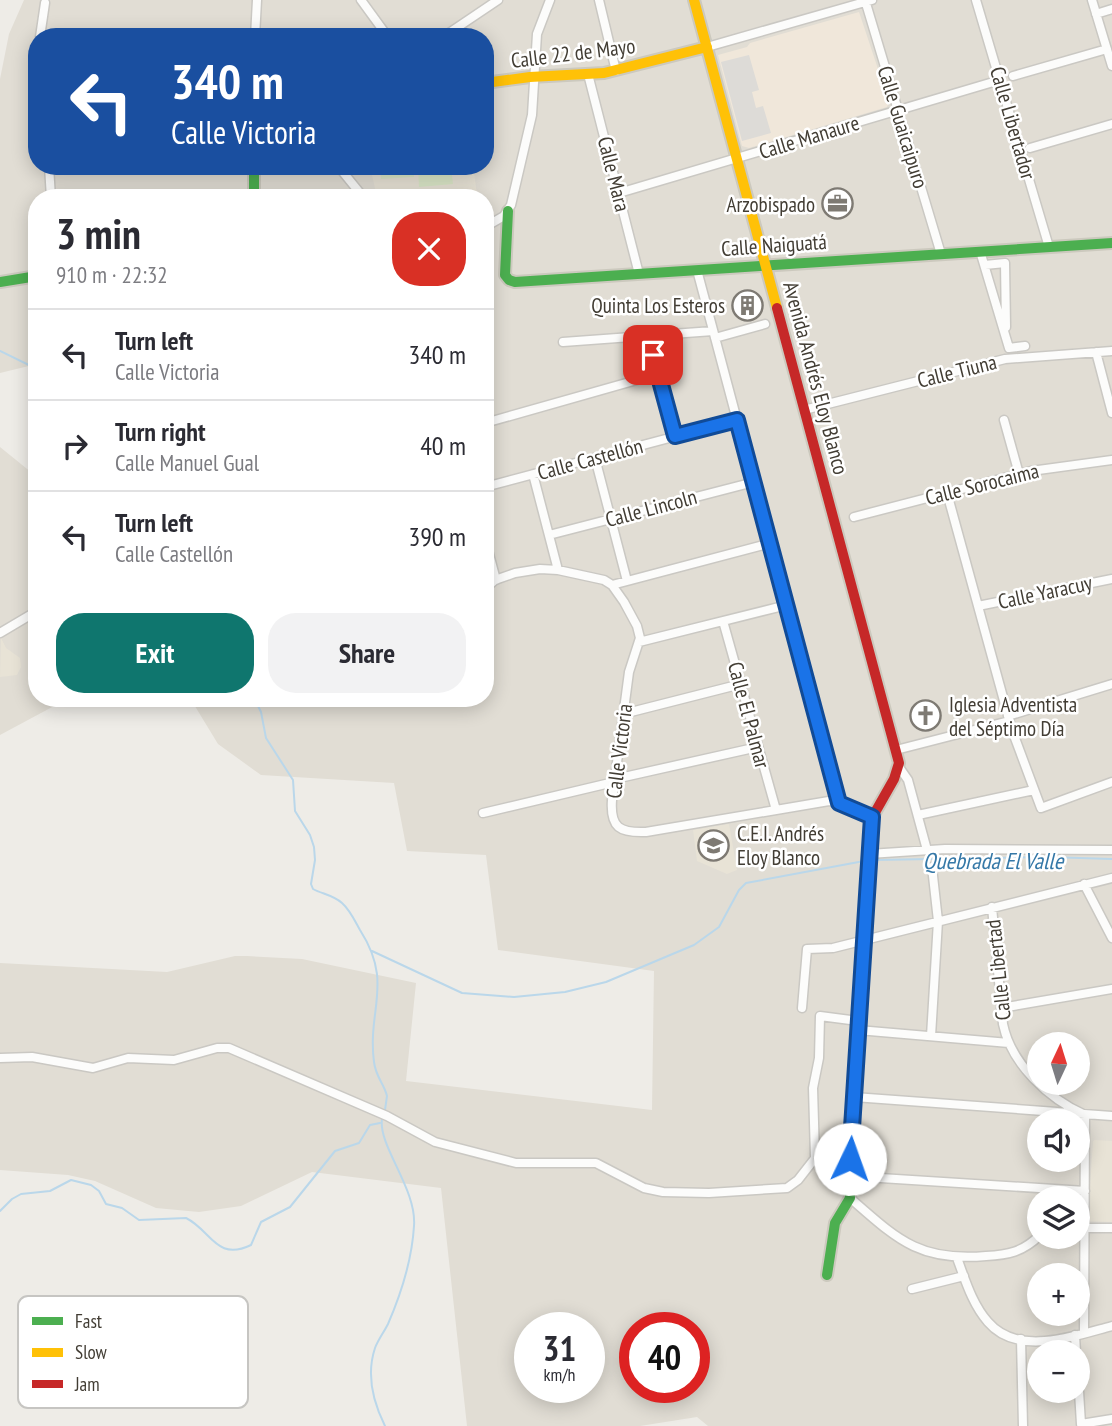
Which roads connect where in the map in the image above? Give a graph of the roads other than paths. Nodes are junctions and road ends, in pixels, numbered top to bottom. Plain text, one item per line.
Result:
1 (257, 0) edge
2 (361, 0) edge
3 (498, 0) edge
4 (550, 0) edge
5 (599, 0) edge
6 (694, 0) edge
7 (976, 0) edge
8 (1092, 0) edge
9 (868, 1) edge
10 (45, 3) dead end
11 (1112, 9) edge
12 (1096, 14) junction
13 (41, 28) edge
14 (255, 28) edge
15 (381, 28) edge
16 (456, 28) edge
17 (706, 47) junction
18 (1107, 49) junction
19 (1112, 66) edge
20 (615, 71) junction
21 (588, 74) junction
22 (1013, 76) dead end
23 (535, 77) junction
24 (1000, 80) junction
25 (494, 82) edge
26 (898, 110) junction
27 (1112, 124) edge
28 (1030, 148) dead end
29 (736, 158) junction
30 (345, 175) edge
31 (357, 189) edge
32 (619, 194) junction
33 (508, 211) junction
34 (494, 222) edge
35 (1112, 243) edge
36 (1049, 247) junction
37 (980, 251) junction
38 (941, 254) junction
39 (765, 265) junction
40 (985, 265) junction
41 (697, 270) junction
42 (639, 274) junction
43 (28, 277) edge
44 (0, 282) edge
45 (765, 324) dead end
46 (714, 334) junction
47 (648, 336) junction
48 (1006, 338) junction
49 (564, 342) dead end
50 (1026, 346) dead end
51 (1112, 351) edge
52 (1096, 352) junction
53 (658, 374) junction
54 (804, 410) junction
55 (1112, 413) edge
56 (494, 420) edge
57 (737, 420) junction
58 (1004, 420) dead end
59 (675, 436) junction
60 (596, 458) junction
61 (1112, 460) edge
62 (533, 474) junction
63 (1019, 474) junction
64 (754, 482) junction
65 (494, 485) edge
66 (947, 493) junction
67 (611, 519) junction
68 (845, 519) junction
69 (549, 535) junction
70 (771, 543) junction
71 (558, 570) junction
72 (494, 574) edge
73 (1112, 579) edge
74 (496, 580) joint
75 (627, 581) junction
76 (612, 585) junction
77 (787, 604) junction
78 (978, 606) junction
79 (28, 616) edge
80 (723, 621) junction
81 (0, 633) edge
82 (639, 642) junction
83 (741, 684) junction
84 (1112, 684) edge
85 (623, 714) junction
86 (1008, 718) junction
87 (758, 747) junction
88 (896, 750) junction
89 (899, 767) junction
90 (615, 780) junction
91 (1112, 782) edge
92 (1034, 790) junction
93 (839, 803) junction
94 (775, 810) junction
95 (483, 813) dead end
96 (918, 815) junction
97 (872, 817) junction
98 (927, 850) junction
99 (1112, 850) edge
100 (869, 853) junction
101 (932, 867) dead end
102 (1112, 878) edge
103 (1084, 884) junction
104 (992, 907) junction
105 (938, 921) junction
106 (1112, 938) edge
107 (863, 939) junction
108 (1112, 989) edge
109 (802, 1008) dead end
110 (1002, 1008) junction
111 (858, 1026) junction
112 (931, 1036) junction
113 (1009, 1043) junction
114 (0, 1058) edge
115 (854, 1097) junction
116 (1072, 1109) edge
117 (1027, 1110) edge
118 (1090, 1115) edge
119 (1112, 1116) edge
120 (851, 1142) junction
121 (816, 1157) junction
122 (849, 1176) junction
123 (1027, 1187) edge
124 (850, 1198) junction
125 (1090, 1228) edge
126 (1112, 1228) edge
127 (1027, 1245) edge
128 (1081, 1249) edge
129 (957, 1258) junction
130 (827, 1275) dead end
131 (964, 1276) junction
132 (912, 1289) dead end
133 (1112, 1326) edge
134 (1080, 1334) junction
135 (1021, 1339) junction
136 (1079, 1340) edge
137 (1080, 1403) edge
138 (1112, 1419) edge
139 (1023, 1426) edge

1 - 14 street
2 - 15 street
3 - 16 street
4 - 23 street
5 - 20 street
6 - 17 street, Avenida Andrés Eloy Blanco
7 - 24 street, Calle Libertador
8 - 12 street
9 - 17 street
9 - 26 street, Calle Guaicaipuro
10 - 13 street
11 - 12 street
12 - 18 street
17 - 20 street, Calle 22 de Mayo
17 - 29 street, Avenida Andrés Eloy Blanco
18 - 19 street
18 - 22 street
20 - 21 street, Calle 22 de Mayo
21 - 23 street, Calle 22 de Mayo
21 - 32 street, Calle Mara
23 - 25 street, Calle 22 de Mayo
23 - 33 street
24 - 26 street, Calle Manaure
24 - 36 street, Calle Libertador
26 - 29 street, Calle Manaure
26 - 38 street, Calle Guaicaipuro
27 - 28 street
29 - 32 street, Calle Manaure
29 - 39 street, Avenida Andrés Eloy Blanco
30 - 31 street
32 - 42 street, Calle Mara
33 - 34 street
33 - 42 street, Calle Naiguatá
35 - 36 street, Calle Naiguatá
36 - 37 street, Calle Naiguatá
37 - 38 street, Calle Naiguatá
37 - 40 street
38 - 39 street, Calle Naiguatá
39 - 41 street, Calle Naiguatá
39 - 54 street, Avenida Andrés Eloy Blanco
40 - 48 street
40 - 48 street
41 - 42 street, Calle Naiguatá
41 - 46 street
43 - 44 street
45 - 46 street
46 - 47 street
46 - 57 street
47 - 49 street
47 - 53 street
48 - 50 street
51 - 52 street, Calle Tiuna
52 - 54 street, Calle Tiuna
52 - 55 street
53 - 56 street
53 - 59 street
54 - 68 street, Avenida Andrés Eloy Blanco
57 - 59 street, Calle Castellón
57 - 64 street
58 - 63 street
59 - 60 street, Calle Castellón
60 - 62 street, Calle Castellón
60 - 67 street
61 - 63 street, Calle Sorocaima
62 - 65 street, Calle Castellón
62 - 69 street
63 - 66 street, Calle Sorocaima
64 - 67 street, Calle Lincoln
64 - 70 street
66 - 68 street, Calle Sorocaima
66 - 78 street
67 - 69 street, Calle Lincoln
67 - 75 street
68 - 88 street, Avenida Andrés Eloy Blanco
69 - 71 street
70 - 75 street
70 - 77 street
71 - 74 street
71 - 76 street
72 - 74 street
73 - 78 street, Calle Yaracuy
75 - 76 street
76 - 82 street
77 - 80 street
77 - 93 street
78 - 86 street
79 - 81 street
80 - 82 street
80 - 83 street, Calle El Palmar
82 - 85 street, Calle Victoria
83 - 85 street
83 - 87 street, Calle El Palmar
84 - 86 street
85 - 90 street, Calle Victoria
86 - 88 street
86 - 92 street
87 - 90 street
87 - 94 street, Calle El Palmar
88 - 89 street, Avenida Andrés Eloy Blanco
89 - 96 street
89 - 97 street
90 - 94 street, Calle Victoria
90 - 95 street
91 - 92 street
92 - 96 street
93 - 94 street, Calle Victoria
93 - 97 street, Calle Victoria
96 - 98 street
97 - 100 street
98 - 99 street
98 - 100 street
100 - 107 street
101 - 105 street
102 - 103 street
103 - 104 street
103 - 106 street
104 - 105 street
104 - 110 street, Calle Libertad
105 - 107 street
105 - 112 street
107 - 109 street
107 - 111 street
108 - 110 street
110 - 113 street, Calle Libertad
111 - 112 street
111 - 115 street
111 - 121 street
112 - 113 street
113 - 116 street, Calle Libertad
114 - 121 street
115 - 117 street
115 - 120 street
118 - 119 street
120 - 121 street
120 - 122 street
122 - 123 street
122 - 124 street
124 - 129 street
124 - 130 street
125 - 126 street
127 - 129 street
128 - 134 street
129 - 131 street
131 - 132 street
131 - 135 street
133 - 134 street
134 - 135 street
134 - 136 street
135 - 139 street
137 - 138 street

